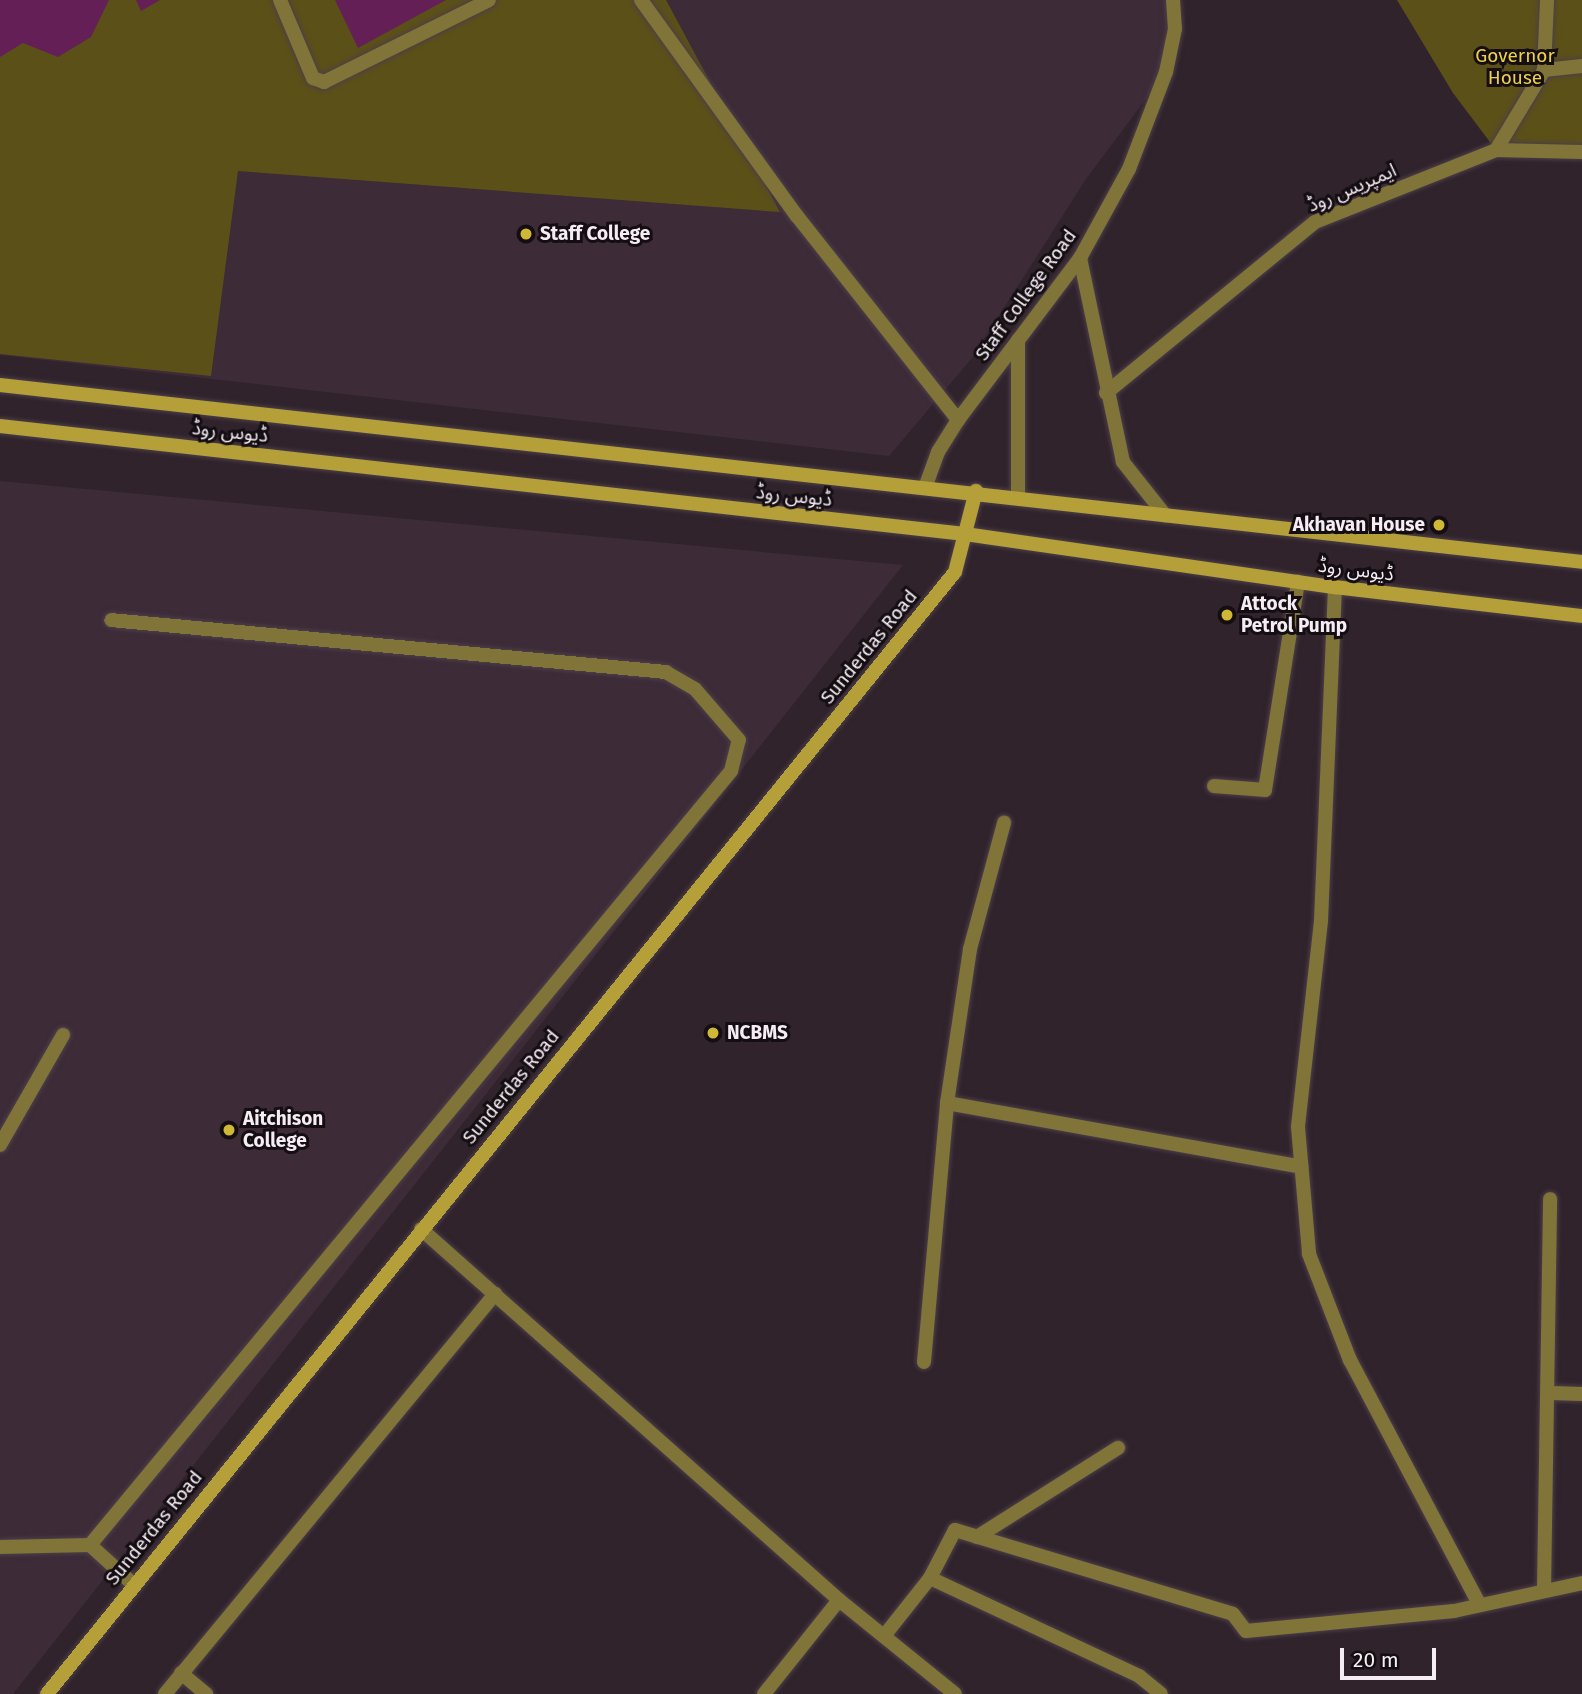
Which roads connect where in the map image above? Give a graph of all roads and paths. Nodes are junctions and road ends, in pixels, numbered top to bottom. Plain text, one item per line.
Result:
1 (280, 0) edge
2 (489, 0) edge
3 (641, 0) edge
4 (1173, 0) edge
5 (1547, 0) edge
6 (1582, 66) edge
7 (1544, 70) junction
8 (1496, 150) junction
9 (1582, 152) edge
10 (1080, 258) junction
11 (1017, 340) junction
12 (0, 384) edge
13 (1106, 393) junction
14 (958, 419) junction
15 (0, 426) edge
16 (926, 485) junction
17 (976, 491) junction
18 (1018, 496) junction
19 (1165, 515) junction
20 (965, 534) junction
21 (1582, 562) edge
22 (1298, 582) junction
23 (1335, 587) junction
24 (1582, 615) edge
25 (111, 620) dead end
26 (1214, 786) dead end
27 (1004, 823) dead end
28 (63, 1035) dead end
29 (947, 1103) junction
30 (0, 1145) edge
31 (1301, 1167) junction
32 (1550, 1199) dead end
33 (421, 1229) junction
34 (495, 1294) junction
35 (924, 1362) dead end
36 (1550, 1393) junction
37 (1582, 1394) edge
38 (1118, 1448) dead end
39 (976, 1537) junction
40 (90, 1545) junction
41 (0, 1546) edge
42 (930, 1578) junction
43 (1582, 1583) edge
44 (133, 1584) junction
45 (1544, 1588) junction
46 (839, 1600) junction
47 (1479, 1604) junction
48 (884, 1636) junction
49 (181, 1674) junction
50 (47, 1694) edge
51 (164, 1694) edge
52 (206, 1694) edge
53 (764, 1694) edge
54 (955, 1694) edge
55 (1161, 1694) edge

1 - 2 street
3 - 14 street
4 - 10 street, Staff College Road
5 - 7 street
6 - 7 street
7 - 8 street
8 - 9 street, ایمپریس روڈ
8 - 13 street, ایمپریس روڈ
10 - 11 street, Staff College Road
10 - 13 street
11 - 14 street, Staff College Road
11 - 18 street
12 - 16 main road, ڈیوس روڈ
13 - 19 street
14 - 16 street, Staff College Road
15 - 20 main road, ڈیوس روڈ
16 - 17 main road, ڈیوس روڈ
17 - 18 main road, ڈیوس روڈ
17 - 20 main road, Sunderdas Road
18 - 19 main road, ڈیوس روڈ
19 - 21 main road, ڈیوس روڈ
20 - 22 main road, ڈیوس روڈ
20 - 33 main road, Sunderdas Road
22 - 23 main road, ڈیوس روڈ
22 - 26 street
23 - 24 main road, ڈیوس روڈ
23 - 31 street
25 - 40 street
27 - 29 street
28 - 30 street
29 - 31 street
29 - 35 street
31 - 47 street
32 - 36 street
33 - 34 street
33 - 44 main road, Sunderdas Road
34 - 46 street
34 - 49 street
36 - 37 street
36 - 45 street
38 - 39 street
39 - 42 street
39 - 47 street
40 - 41 street
40 - 44 street
42 - 48 street
42 - 55 street
43 - 45 street
44 - 50 main road, Sunderdas Road
45 - 47 street
46 - 48 street
46 - 53 street
48 - 54 street
49 - 51 street
49 - 52 street

